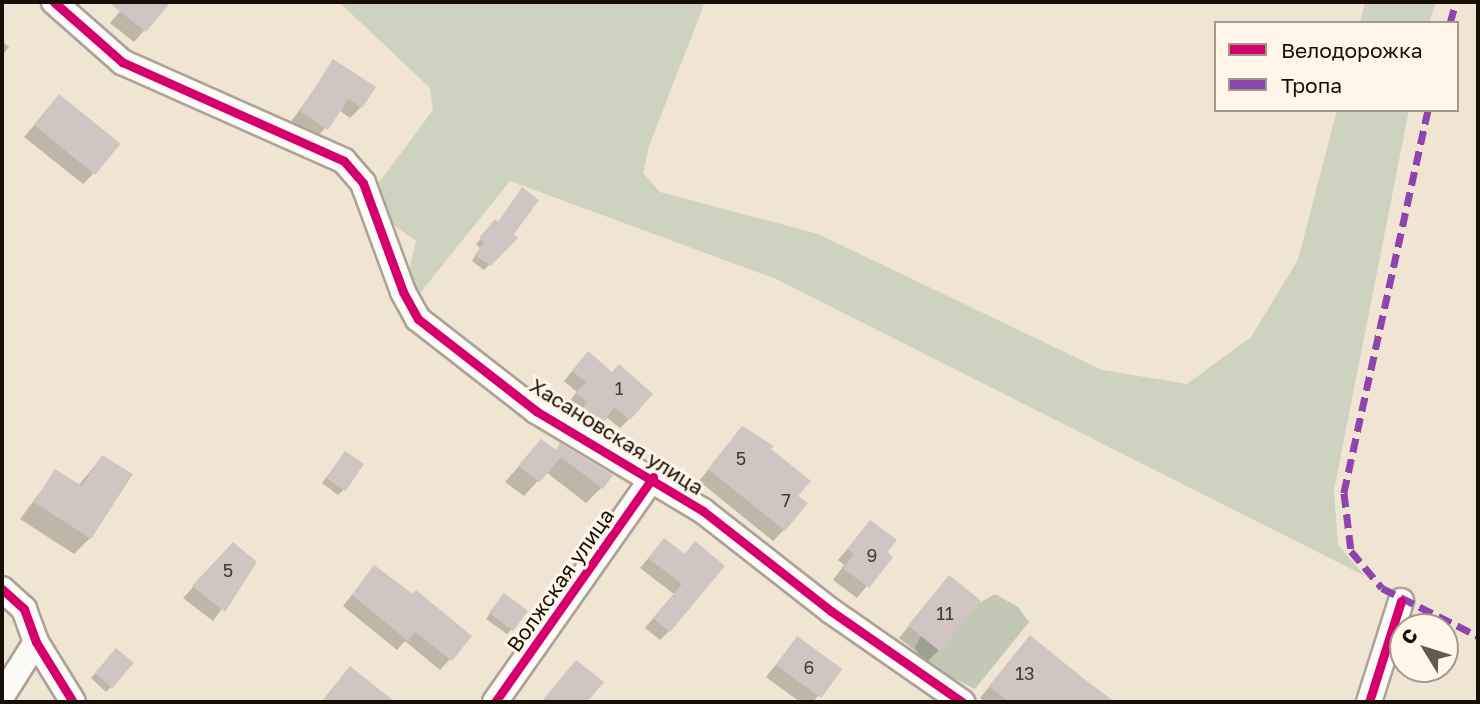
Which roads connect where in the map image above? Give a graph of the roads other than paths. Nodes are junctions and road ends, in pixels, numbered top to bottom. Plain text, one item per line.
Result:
1 (54, 2) edge
2 (653, 477) junction
3 (2, 589) edge
4 (1401, 601) dead end
5 (36, 642) junction
6 (2, 696) edge
7 (73, 702) edge
8 (495, 702) edge
9 (962, 702) edge
10 (1369, 702) edge

1 - 2 street, Хасановская улица
2 - 8 street, Волжская улица
2 - 9 street, Хасановская улица
3 - 5 street
4 - 10 street
5 - 6 street
5 - 7 street

